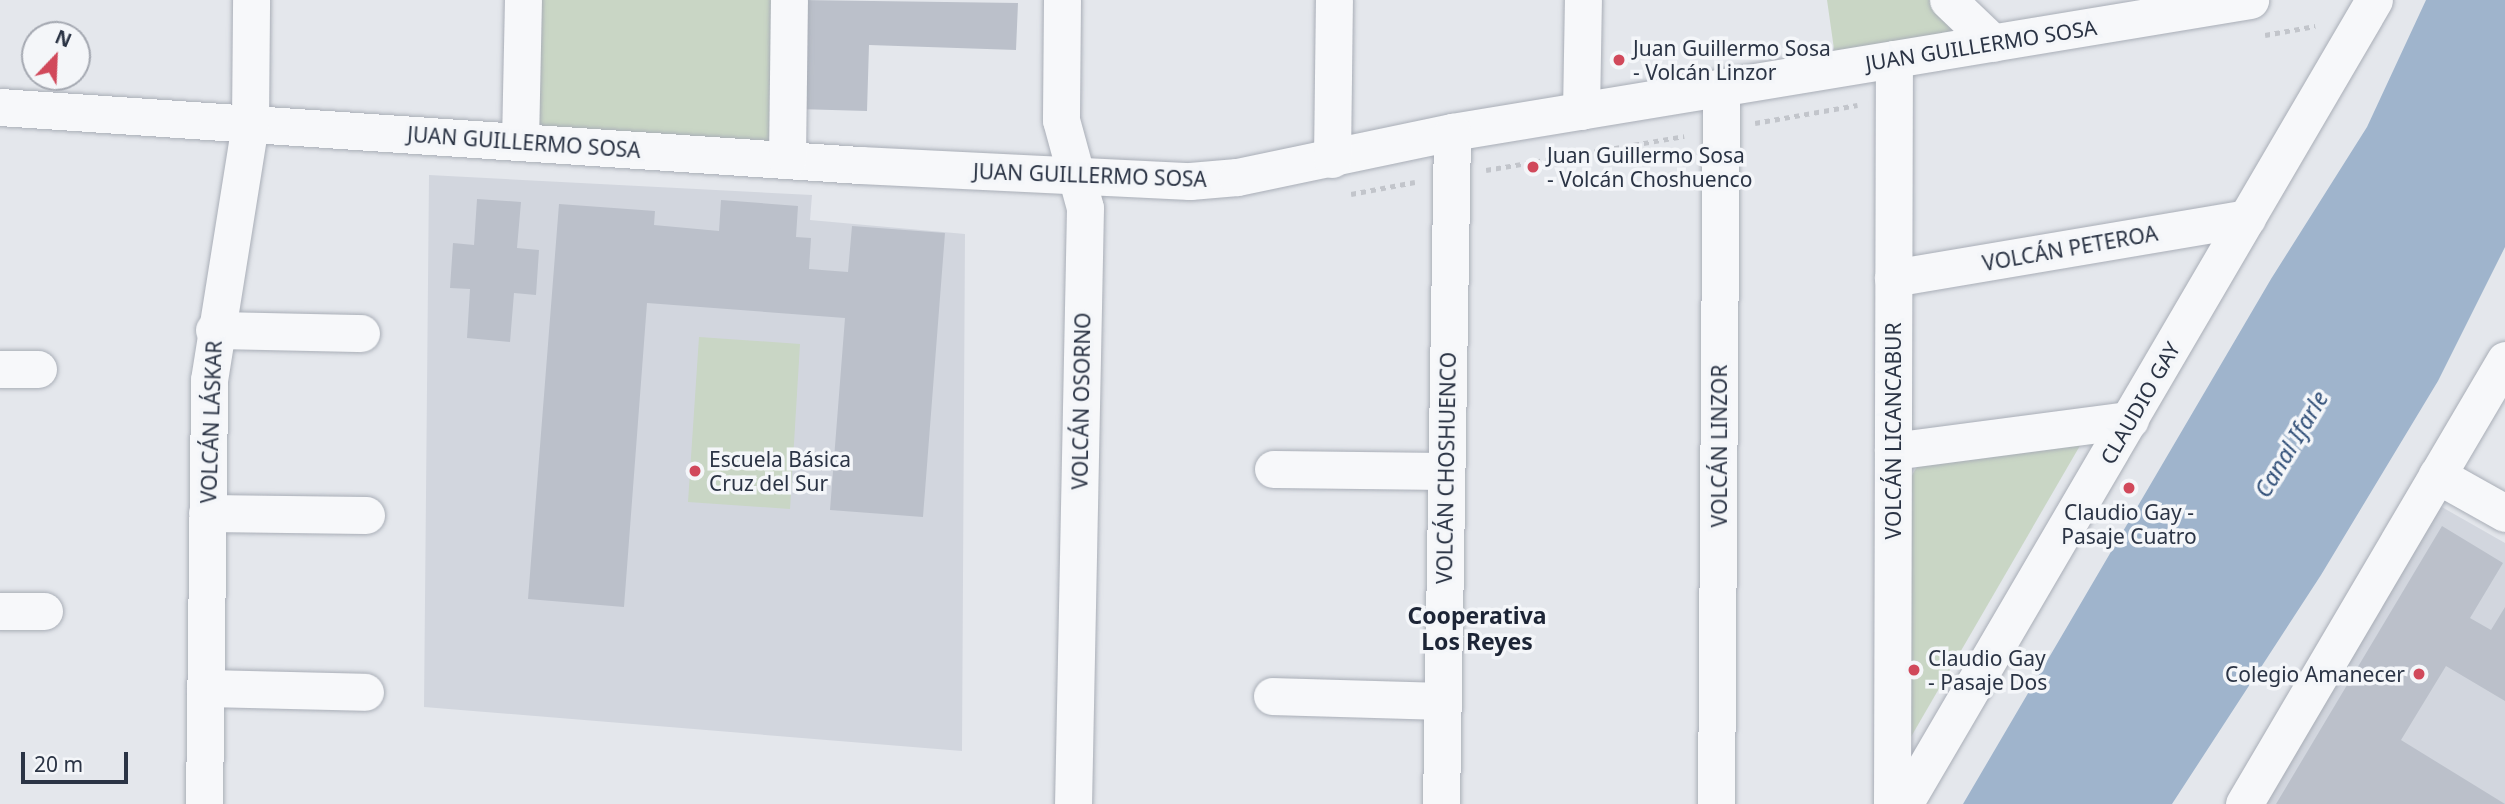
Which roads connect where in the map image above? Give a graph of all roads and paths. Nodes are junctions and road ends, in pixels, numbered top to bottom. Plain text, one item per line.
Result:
1 (251, 0) edge
2 (523, 0) edge
3 (789, 0) edge
4 (1062, 0) edge
5 (1334, 0) edge
6 (1583, 0) edge
7 (1948, 0) edge
8 (2250, 0) edge
9 (2374, 0) edge
10 (1993, 43) junction
11 (1894, 59) junction
12 (1721, 88) junction
13 (0, 107) edge
14 (1581, 111) junction
15 (250, 123) junction
16 (1452, 132) junction
17 (520, 142) junction
18 (1332, 159) junction
19 (787, 160) junction
20 (1075, 178) junction
21 (2247, 218) junction
22 (1893, 278) junction
23 (214, 330) junction
24 (362, 333) dead end
25 (2505, 360) edge
26 (0, 369) edge
27 (38, 369) dead end
28 (2130, 420) junction
29 (1893, 451) junction
30 (1273, 468) dead end
31 (1446, 471) junction
32 (2437, 475) junction
33 (207, 513) junction
34 (2505, 513) edge
35 (366, 515) dead end
36 (0, 611) edge
37 (44, 611) dead end
38 (205, 688) junction
39 (365, 692) dead end
40 (1272, 696) dead end
41 (1442, 701) junction
42 (204, 804) edge
43 (1073, 804) edge
44 (1441, 804) edge
45 (1717, 804) edge
46 (1892, 804) edge
47 (1904, 804) edge
48 (2244, 804) edge

1 - 15 street, VOLCÁN LÁSKAR
2 - 17 street
3 - 19 street
4 - 20 street, VOLCÁN OSORNO
5 - 18 street
6 - 14 street
7 - 10 street
8 - 10 street, JUAN GUILLERMO SOSA
9 - 21 street, CLAUDIO GAY
10 - 11 street, JUAN GUILLERMO SOSA
11 - 12 street, JUAN GUILLERMO SOSA
11 - 22 street, VOLCÁN LICANCABUR
12 - 14 street, JUAN GUILLERMO SOSA
12 - 45 street, VOLCÁN LINZOR
13 - 15 street, JUAN GUILLERMO SOSA
14 - 16 street, JUAN GUILLERMO SOSA
15 - 17 street, JUAN GUILLERMO SOSA
15 - 23 street, VOLCÁN LÁSKAR
16 - 18 street, JUAN GUILLERMO SOSA
16 - 31 street, VOLCÁN CHOSHUENCO
17 - 19 street, JUAN GUILLERMO SOSA
18 - 20 street, JUAN GUILLERMO SOSA
19 - 20 street, JUAN GUILLERMO SOSA
20 - 43 street, VOLCÁN OSORNO
21 - 22 street, VOLCÁN PETEROA
21 - 28 street, CLAUDIO GAY
22 - 29 street, VOLCÁN LICANCABUR
23 - 24 street
23 - 33 street, VOLCÁN LÁSKAR
25 - 32 street
26 - 27 street
28 - 29 street
28 - 47 street, CLAUDIO GAY
29 - 46 street, VOLCÁN LICANCABUR
30 - 31 street
31 - 41 street, VOLCÁN CHOSHUENCO
32 - 34 street
32 - 48 street
33 - 35 street
33 - 38 street, VOLCÁN LÁSKAR
36 - 37 street
38 - 39 street
38 - 42 street, VOLCÁN LÁSKAR
40 - 41 street
41 - 44 street, VOLCÁN CHOSHUENCO

